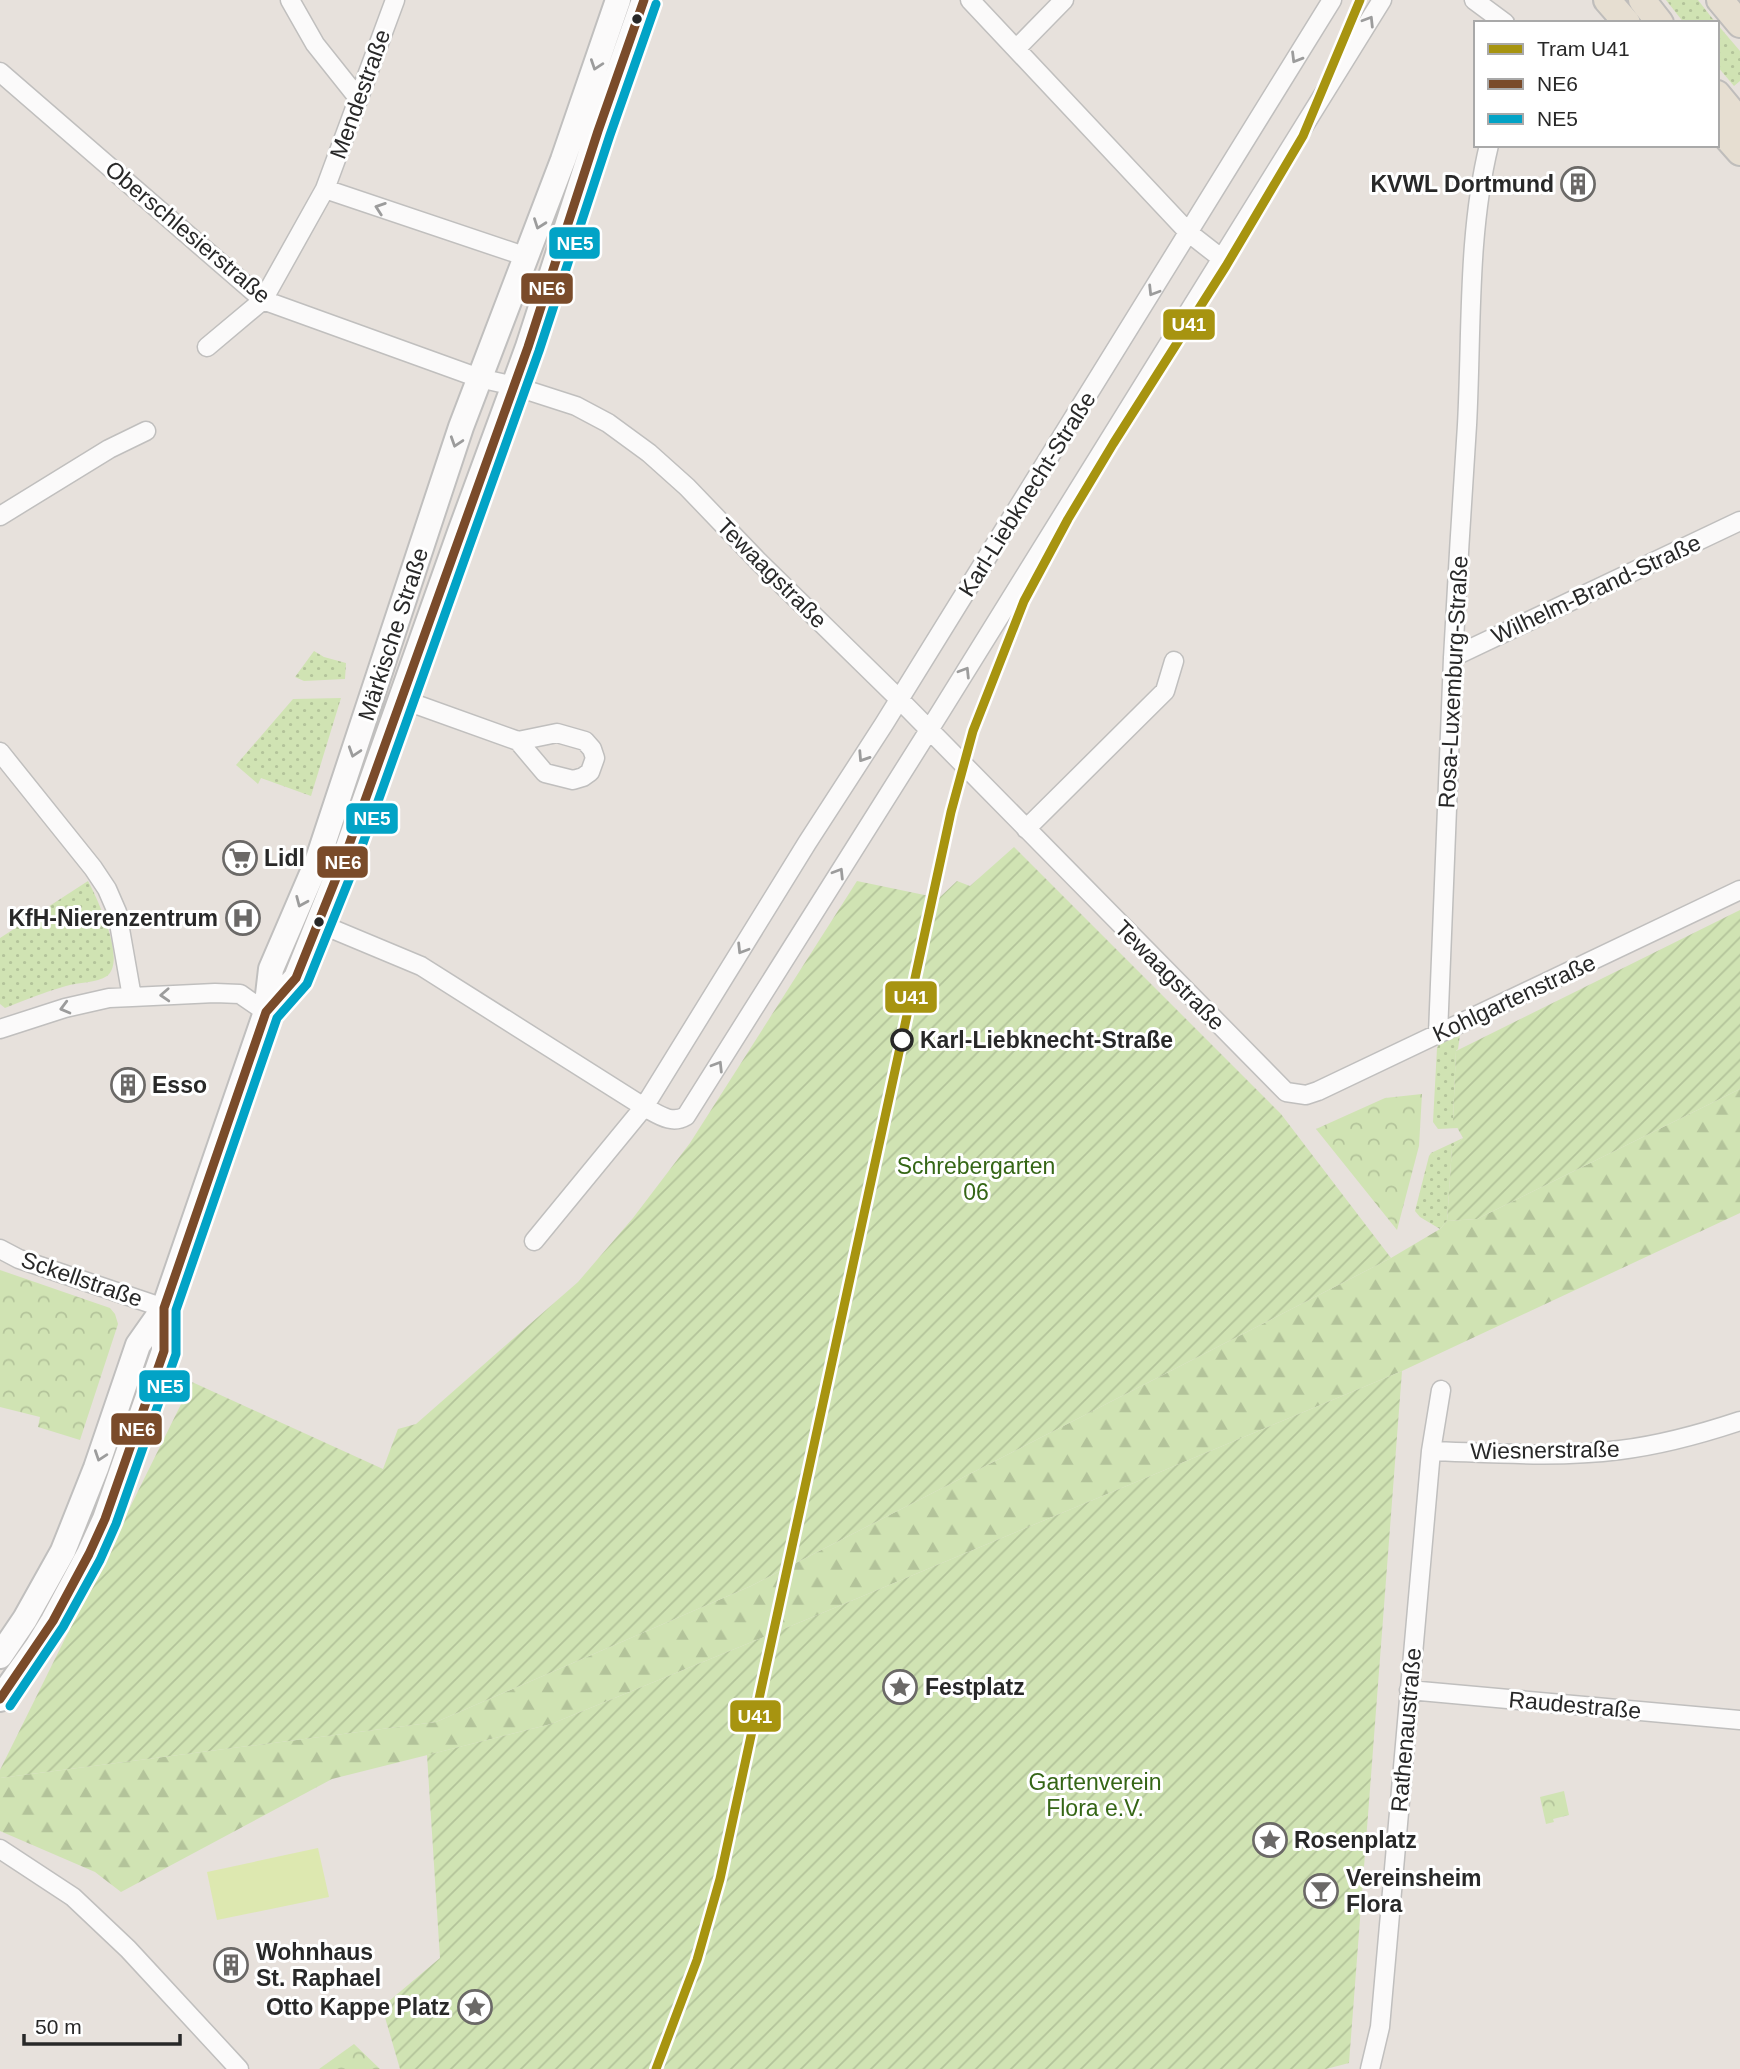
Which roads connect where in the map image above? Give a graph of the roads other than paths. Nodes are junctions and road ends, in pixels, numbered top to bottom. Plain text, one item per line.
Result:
1 (290, 0) edge
2 (395, 0) edge
3 (618, 0) edge
4 (644, 0) edge
5 (970, 0) edge
6 (1064, 0) edge
7 (1332, 0) edge
8 (1382, 0) edge
9 (1474, 0) edge
10 (1607, 0) edge
11 (1642, 0) edge
12 (1720, 0) edge
13 (1502, 21) edge
14 (1625, 21) edge
15 (1658, 21) edge
16 (1740, 24) edge
17 (1016, 49) junction
18 (0, 72) edge
19 (1719, 96) edge
20 (358, 98) junction
21 (1740, 122) edge
22 (1719, 128) edge
23 (1489, 147) edge
24 (1740, 152) edge
25 (325, 189) junction
26 (1189, 233) junction
27 (527, 257) junction
28 (1221, 258) junction
29 (262, 300) junction
30 (207, 347) dead end
31 (479, 378) junction
32 (514, 386) junction
33 (146, 431) dead end
34 (1, 513) edge
35 (1740, 521) edge
36 (1453, 657) junction
37 (1174, 661) dead end
38 (401, 699) junction
39 (899, 699) junction
40 (929, 730) junction
41 (518, 741) dead end
42 (0, 752) edge
43 (1026, 828) junction
44 (1740, 890) edge
45 (318, 923) junction
46 (131, 996) junction
47 (266, 1012) junction
48 (0, 1029) edge
49 (1438, 1034) junction
50 (1286, 1092) joint
51 (644, 1107) junction
52 (534, 1241) dead end
53 (0, 1249) edge
54 (164, 1308) junction
55 (1441, 1390) dead end
56 (1740, 1421) edge
57 (1431, 1451) junction
58 (0, 1656) edge
59 (1409, 1690) junction
60 (0, 1699) edge
61 (1740, 1720) edge
62 (0, 1849) edge
63 (239, 2069) edge
64 (1370, 2069) edge

1 - 20 street
2 - 20 street, Mendestraße
3 -> 27 main road, Märkische Straße
4 - 32 main road, Märkische Straße
5 - 17 street
6 - 17 street
7 -> 26 street, Karl-Liebknecht-Straße
28 -> 8 street, Karl-Liebknecht-Straße
9 - 13 street
10 - 14 main road
11 - 15 main road
12 - 16 main road
17 - 26 street
18 - 29 street, Oberschlesierstraße
19 - 21 main road
20 - 25 street, Mendestraße
22 - 24 main road
23 - 36 street, Rosa-Luxemburg-Straße
27 -> 25 street, Mendestraße
25 - 29 street, Mendestraße
26 - 28 street
26 -> 39 street, Karl-Liebknecht-Straße
27 - 31 main road, Märkische Straße
40 -> 28 street, Karl-Liebknecht-Straße
29 - 30 street, Mendestraße
29 - 31 street, Oberschlesierstraße
31 - 32 street, Tewaagstraße
31 -> 47 main road, Märkische Straße
32 - 38 main road, Märkische Straße
32 - 39 street, Tewaagstraße
33 - 34 street
35 - 36 street, Wilhelm-Brand-Straße
36 - 49 street, Rosa-Luxemburg-Straße
37 - 43 street
38 - 41 street, Märkische Straße
38 - 45 main road, Märkische Straße
39 - 40 street, Tewaagstraße
39 -> 51 street, Karl-Liebknecht-Straße
40 - 43 street, Tewaagstraße
51 -> 40 street, Karl-Liebknecht-Straße
42 - 46 street
43 - 50 street, Tewaagstraße
44 - 49 street, Kohlgartenstraße
45 - 47 main road, Märkische Straße
45 - 51 street
47 -> 46 street
46 -> 48 street
47 - 54 main road, Märkische Straße
49 - 50 street, Kohlgartenstraße
51 - 52 street, Karl-Liebknecht-Straße
53 - 54 street, Sckellstraße
54 -> 58 main road, Märkische Straße
54 - 60 main road, Märkische Straße
55 - 57 street, Rathenaustraße
56 - 57 street, Wiesnerstraße
57 - 59 street, Rathenaustraße
59 - 61 street, Raudestraße
59 - 64 street, Rathenaustraße
62 - 63 street

